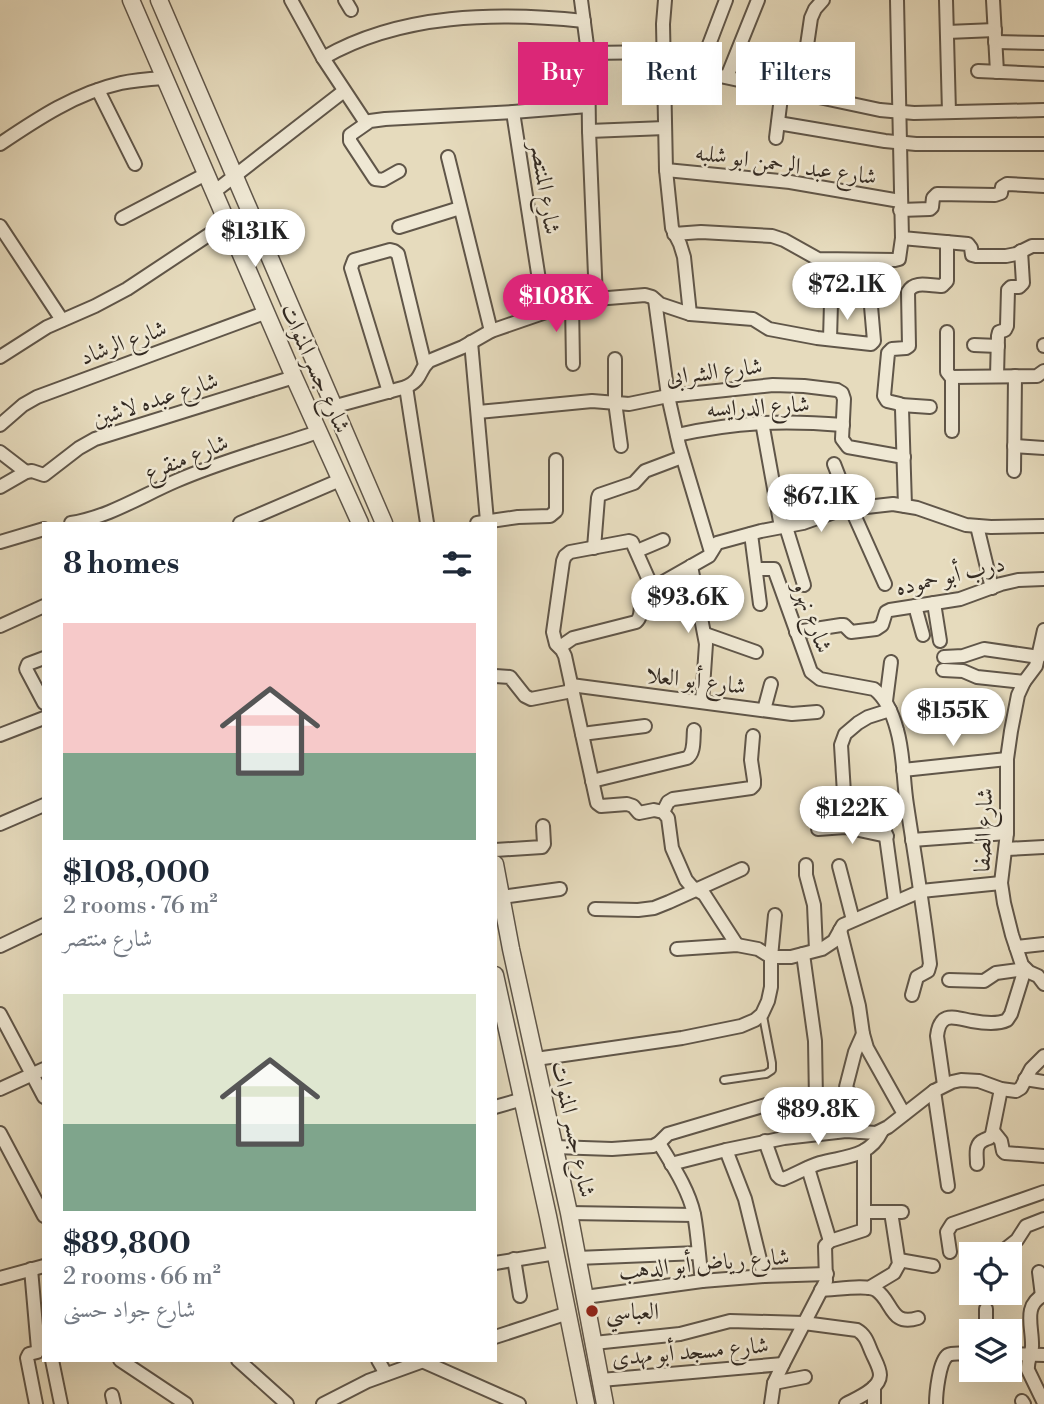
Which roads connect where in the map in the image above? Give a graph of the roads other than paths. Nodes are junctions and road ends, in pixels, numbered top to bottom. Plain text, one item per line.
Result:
1 (131, 0) edge
2 (159, 0) edge
3 (291, 0) edge
4 (581, 0) edge
5 (665, 0) edge
6 (726, 0) edge
7 (758, 0) edge
8 (823, 0) edge
9 (897, 0) edge
10 (946, 0) edge
11 (993, 0) edge
12 (584, 21) junction
13 (947, 32) junction
14 (995, 36) junction
15 (587, 42) edge
16 (664, 42) edge
17 (710, 42) edge
18 (807, 42) edge
19 (1044, 43) edge
20 (323, 58) junction
21 (978, 71) dead end
22 (997, 72) junction
23 (1044, 74) edge
24 (722, 76) edge
25 (727, 77) junction
26 (164, 78) junction
27 (736, 79) edge
28 (98, 90) junction
29 (344, 91) junction
30 (665, 105) edge
31 (780, 105) edge
32 (855, 105) edge
33 (588, 106) joint
34 (1044, 110) edge
35 (513, 112) junction
36 (900, 112) junction
37 (949, 112) junction
38 (366, 123) junction
39 (778, 123) junction
40 (665, 128) junction
41 (589, 131) junction
42 (776, 138) dead end
43 (900, 142) junction
44 (1044, 144) edge
45 (0, 145) edge
46 (448, 157) dead end
47 (135, 164) dead end
48 (666, 170) junction
49 (399, 171) dead end
50 (206, 174) junction
51 (235, 175) junction
52 (1044, 186) edge
53 (214, 192) junction
54 (901, 206) junction
55 (460, 208) junction
56 (122, 218) dead end
57 (228, 222) junction
58 (0, 226) edge
59 (399, 227) dead end
60 (674, 234) junction
61 (902, 238) junction
62 (947, 242) junction
63 (1044, 246) edge
64 (1021, 251) junction
65 (867, 260) junction
66 (596, 299) junction
67 (655, 300) junction
68 (572, 303) junction
69 (831, 303) dead end
70 (267, 312) junction
71 (544, 312) junction
72 (690, 314) junction
73 (62, 320) junction
74 (491, 331) junction
75 (947, 332) dead end
76 (830, 340) junction
77 (471, 342) junction
78 (974, 345) dead end
79 (998, 346) junction
80 (0, 357) edge
81 (615, 359) dead end
82 (573, 364) dead end
83 (425, 365) junction
84 (1044, 371) edge
85 (997, 376) junction
86 (1016, 376) junction
87 (294, 377) junction
88 (952, 377) junction
89 (406, 387) junction
90 (389, 392) junction
91 (668, 397) junction
92 (615, 402) junction
93 (899, 404) junction
94 (334, 406) junction
95 (930, 407) dead end
96 (478, 412) junction
97 (310, 413) junction
98 (762, 422) junction
99 (0, 425) edge
100 (843, 425) junction
101 (951, 430) dead end
102 (318, 432) junction
103 (677, 435) junction
104 (621, 446) dead end
105 (1014, 446) junction
106 (1044, 448) edge
107 (0, 452) edge
108 (682, 457) junction
109 (904, 457) junction
110 (556, 460) dead end
111 (834, 464) dead end
112 (1014, 471) dead end
113 (26, 472) junction
114 (340, 480) junction
115 (0, 487) edge
116 (905, 506) junction
117 (851, 508) junction
118 (75, 522) edge
119 (242, 522) edge
120 (360, 522) edge
121 (384, 522) edge
122 (427, 522) edge
123 (482, 522) edge
124 (977, 526) junction
125 (1044, 526) edge
126 (784, 527) junction
127 (42, 530) edge
128 (751, 534) junction
129 (663, 540) dead end
130 (0, 542) edge
131 (594, 548) junction
132 (637, 551) junction
133 (711, 552) junction
134 (691, 566) junction
135 (756, 569) junction
136 (1044, 579) edge
137 (885, 584) dead end
138 (804, 585) dead end
139 (652, 587) junction
140 (992, 588) junction
141 (934, 603) junction
142 (760, 604) dead end
143 (915, 606) junction
144 (42, 607) edge
145 (0, 626) edge
146 (1044, 630) edge
147 (796, 632) junction
148 (705, 634) junction
149 (923, 635) dead end
150 (940, 641) dead end
151 (560, 647) junction
152 (756, 652) dead end
153 (1039, 657) junction
154 (42, 659) edge
155 (891, 662) dead end
156 (497, 676) edge
157 (1024, 681) junction
158 (771, 684) dead end
159 (571, 688) junction
160 (42, 699) edge
161 (702, 702) junction
162 (888, 706) junction
163 (764, 710) junction
164 (817, 712) dead end
165 (42, 720) edge
166 (645, 726) dead end
167 (694, 730) dead end
168 (582, 734) junction
169 (0, 735) edge
170 (753, 736) dead end
171 (1007, 759) junction
172 (903, 770) junction
173 (592, 781) junction
174 (42, 806) edge
175 (663, 811) junction
176 (0, 824) edge
177 (543, 826) dead end
178 (818, 830) dead end
179 (1007, 833) junction
180 (887, 836) junction
181 (912, 840) junction
182 (1044, 847) edge
183 (1006, 849) junction
184 (497, 850) edge
185 (806, 865) dead end
186 (839, 866) dead end
187 (742, 869) dead end
188 (497, 873) edge
189 (1001, 883) junction
190 (560, 889) dead end
191 (697, 890) junction
192 (921, 891) junction
193 (502, 897) junction
194 (895, 902) junction
195 (595, 909) dead end
196 (775, 915) dead end
197 (853, 920) junction
198 (42, 926) edge
199 (840, 930) junction
200 (1044, 944) edge
201 (737, 945) junction
202 (0, 947) edge
203 (1016, 947) junction
204 (677, 949) dead end
205 (809, 952) junction
206 (771, 957) junction
207 (1025, 969) junction
208 (949, 980) dead end
209 (1044, 984) edge
210 (497, 992) edge
211 (912, 995) dead end
212 (0, 1014) edge
213 (762, 1014) junction
214 (500, 1018) edge
215 (863, 1034) junction
216 (1044, 1056) edge
217 (536, 1059) junction
218 (38, 1072) edge
219 (1025, 1079) junction
220 (724, 1080) dead end
221 (1044, 1082) edge
222 (939, 1088) junction
223 (0, 1089) edge
224 (1001, 1090) junction
225 (523, 1099) junction
226 (783, 1100) dead end
227 (497, 1106) edge
228 (904, 1114) junction
229 (882, 1131) junction
230 (993, 1131) junction
231 (860, 1132) junction
232 (0, 1133) edge
233 (824, 1133) junction
234 (765, 1141) junction
235 (659, 1143) junction
236 (555, 1147) junction
237 (726, 1150) junction
238 (864, 1152) junction
239 (1044, 1156) edge
240 (671, 1164) junction
241 (977, 1164) dead end
242 (808, 1168) junction
243 (948, 1186) dead end
244 (1044, 1192) edge
245 (42, 1212) edge
246 (865, 1212) junction
247 (569, 1213) junction
248 (694, 1215) junction
249 (1044, 1219) edge
250 (830, 1241) junction
251 (1014, 1242) edge
252 (950, 1252) dead end
253 (556, 1253) junction
254 (698, 1253) junction
255 (577, 1258) junction
256 (514, 1259) junction
257 (899, 1260) junction
258 (497, 1263) edge
259 (933, 1266) dead end
260 (38, 1267) edge
261 (1039, 1272) dead end
262 (827, 1274) junction
263 (764, 1276) junction
264 (0, 1278) edge
265 (702, 1281) junction
266 (869, 1287) junction
267 (821, 1290) junction
268 (1043, 1295) edge
269 (520, 1296) dead end
270 (585, 1297) junction
271 (986, 1310) dead end
272 (568, 1313) junction
273 (918, 1318) dead end
274 (986, 1319) edge
275 (804, 1323) junction
276 (497, 1336) edge
277 (594, 1343) junction
278 (40, 1352) edge
279 (959, 1355) edge
280 (1037, 1355) edge
281 (52, 1362) edge
282 (123, 1362) edge
283 (240, 1362) edge
284 (379, 1362) edge
285 (419, 1362) edge
286 (428, 1362) edge
287 (783, 1364) junction
288 (386, 1374) junction
289 (805, 1377) dead end
290 (601, 1380) junction
291 (774, 1383) junction
292 (874, 1387) junction
293 (1044, 1403) edge
294 (37, 1404) edge
295 (61, 1404) edge
296 (186, 1404) edge
297 (287, 1404) edge
298 (323, 1404) edge
299 (519, 1404) edge
300 (586, 1404) edge
301 (605, 1404) edge
302 (771, 1404) edge
303 (846, 1404) edge
304 (874, 1404) edge
305 (936, 1404) edge

1 - 26 street, شارع جسر المنوات
2 - 51 street, شارع جسر المنوات
3 - 20 street
4 - 12 street
5 - 16 street
6 - 17 street
7 - 25 street
8 - 18 street
9 - 36 street
10 - 13 street
11 - 14 street
12 - 15 street
12 - 20 street
13 - 14 street
13 - 37 street
14 - 19 street
14 - 22 street
20 - 29 street
21 - 22 street
22 - 23 street
24 - 25 street
25 - 27 street
26 - 28 street
26 - 50 street, شارع جسر المنوات
28 - 45 street
28 - 47 street
29 - 38 street
29 - 51 street
30 - 40 street
31 - 39 street
32 - 36 street
33 - 35 street
33 - 41 street
34 - 37 street
35 - 38 street
35 - 71 street, شارع المنتصر
36 - 37 street
36 - 43 street
38 - 49 street
39 - 42 street
39 - 43 street
40 - 41 street
40 - 48 street
41 - 66 street
43 - 44 street
43 - 54 street
46 - 55 street
48 - 54 street, شارع عبد الرحمن ابو شلبه
48 - 60 street
50 - 53 street, شارع جسر المنوات
50 - 56 street
51 - 53 street
51 - 94 street, شارع جسر المنوات
52 - 54 street
53 - 57 street, شارع جسر المنوات
54 - 61 street
55 - 59 street
55 - 74 street
57 - 70 street, شارع جسر المنوات
57 - 73 street
58 - 73 street
60 - 65 street
60 - 72 street
61 - 62 street
61 - 65 street
62 - 64 street
62 - 93 street
63 - 64 street
64 - 79 street
65 - 76 street
66 - 67 street
66 - 68 street
67 - 72 street
67 - 91 street
68 - 71 street
68 - 82 street
69 - 76 street
70 - 87 street, شارع جسر المنوات
70 - 99 street, شارع الرشاد
71 - 74 street
72 - 76 street
73 - 80 street
74 - 77 street
75 - 88 street
77 - 83 street
77 - 96 street
78 - 79 street
79 - 85 street
81 - 92 street
83 - 89 street
83 - 90 street
84 - 86 street
85 - 86 street
85 - 88 street
86 - 105 street
87 - 97 street, شارع جسر المنوات
87 - 113 street, شارع عبده لاشين
88 - 101 street
89 - 90 street
89 - 122 street
90 - 94 street
91 - 92 street, شارع الشرابى
91 - 100 street, شارع الشرابى
91 - 103 street
92 - 96 street, شارع الشرابى
92 - 104 street
93 - 95 street
93 - 109 street
94 - 97 street
94 - 121 street, شارع جسر المنوات
96 - 123 street
97 - 102 street, شارع جسر المنوات
98 - 100 street, شارع الدرايسه
98 - 103 street, شارع الدرايسه
98 - 126 street
100 - 109 street, شارع الشرابى
102 - 114 street, شارع جسر المنوات
102 - 118 street, شارع منقرع
103 - 108 street
105 - 106 street
105 - 112 street
107 - 113 street
108 - 131 street
108 - 133 street
109 - 116 street
110 - 123 street
111 - 117 street
113 - 115 street, شارع عبده لاشين
114 - 119 street
114 - 120 street, شارع جسر المنوات
116 - 117 street
116 - 124 street
117 - 126 street
117 - 137 street
124 - 125 street
124 - 140 street
126 - 128 street
126 - 138 street
127 - 130 street
128 - 133 street
128 - 135 street
129 - 132 street
131 - 132 street
131 - 151 street
132 - 139 street
133 - 134 street
134 - 139 street
134 - 148 street
135 - 142 street
135 - 147 street, شارع نهرو
136 - 140 street, درب أبو حموده
139 - 151 street
140 - 141 street, درب أبو حموده
141 - 143 street, درب أبو حموده
141 - 150 street
143 - 147 street, درب أبو حموده
143 - 149 street
144 - 145 street
146 - 153 street, شارع الصفا
147 - 162 street, شارع نهرو
148 - 152 street
148 - 161 street
151 - 159 street
153 - 157 street, شارع الصفا
153 - 157 street
154 - 160 street
155 - 162 street
156 - 159 street, شارع أبو العلا
157 - 171 street, شارع الصفا
158 - 163 street
159 - 161 street, شارع أبو العلا
159 - 168 street
161 - 163 street, شارع أبو العلا
162 - 172 street
162 - 180 street
163 - 164 street, شارع أبو العلا
165 - 169 street
166 - 168 street
167 - 173 street
168 - 173 street
170 - 175 street
171 - 172 street
171 - 179 street, شارع الصفا
172 - 181 street
173 - 175 street
174 - 176 street
175 - 191 street
177 - 184 street
178 - 180 street
179 - 181 street
179 - 183 street, شارع الصفا
180 - 194 street
181 - 192 street
182 - 183 street
183 - 189 street, شارع الصفا
185 - 205 street
186 - 197 street
187 - 191 street
188 - 193 street, شارع جسر المنوات
189 - 192 street
189 - 203 street, شارع الصفا
190 - 193 street
191 - 195 street
191 - 201 street
192 - 194 street
192 - 211 street
193 - 217 street, شارع جسر المنوات
194 - 197 street
196 - 206 street
197 - 199 street
198 - 202 street
199 - 205 street
199 - 215 street
200 - 203 street
201 - 204 street
201 - 206 street
203 - 207 street, شارع الصفا
205 - 206 street
205 - 233 street
206 - 213 street
207 - 208 street
207 - 209 street, شارع الصفا
207 - 222 street
210 - 214 street, شارع جسر المنوات
212 - 218 street
213 - 217 street
213 - 220 lane
214 - 225 street, شارع جسر المنوات
215 - 228 street
215 - 231 street
216 - 219 street
217 - 236 street, شارع جسر المنوات
218 - 223 street
219 - 221 street
219 - 224 street
222 - 224 street
222 - 228 street
222 - 243 street
224 - 230 street
225 - 227 street
225 - 253 street, شارع جسر المنوات
226 - 235 street
228 - 229 street
229 - 231 street
229 - 238 street
230 - 239 street
230 - 241 street
231 - 233 street
232 - 245 street
233 - 234 street
234 - 237 street
234 - 242 street
235 - 236 street
235 - 240 street
236 - 247 street, شارع جسر المنوات
237 - 240 street
237 - 263 street
238 - 242 street
238 - 246 street
240 - 248 street
242 - 250 street
244 - 252 street
246 - 250 street
246 - 257 street
247 - 248 street
247 - 255 street, شارع جسر المنوات
248 - 254 street
249 - 251 street
250 - 262 street
253 - 256 street
253 - 272 street, شارع جسر المنوات
254 - 255 street
254 - 265 street
255 - 270 street, شارع جسر المنوات
256 - 258 street
256 - 269 street
257 - 259 street
257 - 266 street
260 - 264 street
260 - 278 street
261 - 268 street
262 - 263 street, شارع رياض أبو الدهب
262 - 267 street
263 - 265 street, شارع رياض أبو الدهب
265 - 270 street, شارع رياض أبو الدهب
266 - 267 street
266 - 273 street
267 - 275 street
268 - 280 street
270 - 277 street, شارع جسر المنوات
271 - 274 street
272 - 276 street
272 - 300 street, شارع جسر المنوات
275 - 277 street
275 - 287 street
275 - 292 street
277 - 290 street, شارع جسر المنوات
278 - 294 street
279 - 305 street
280 - 293 street
281 - 295 street
282 - 296 street
283 - 297 street
284 - 288 street
285 - 288 street
286 - 299 street
287 - 290 street, شارع مسجد أبو مهدى
287 - 291 street
288 - 298 street
289 - 291 street
290 - 301 street, شارع جسر المنوات
291 - 302 street
292 - 303 street
292 - 304 street

